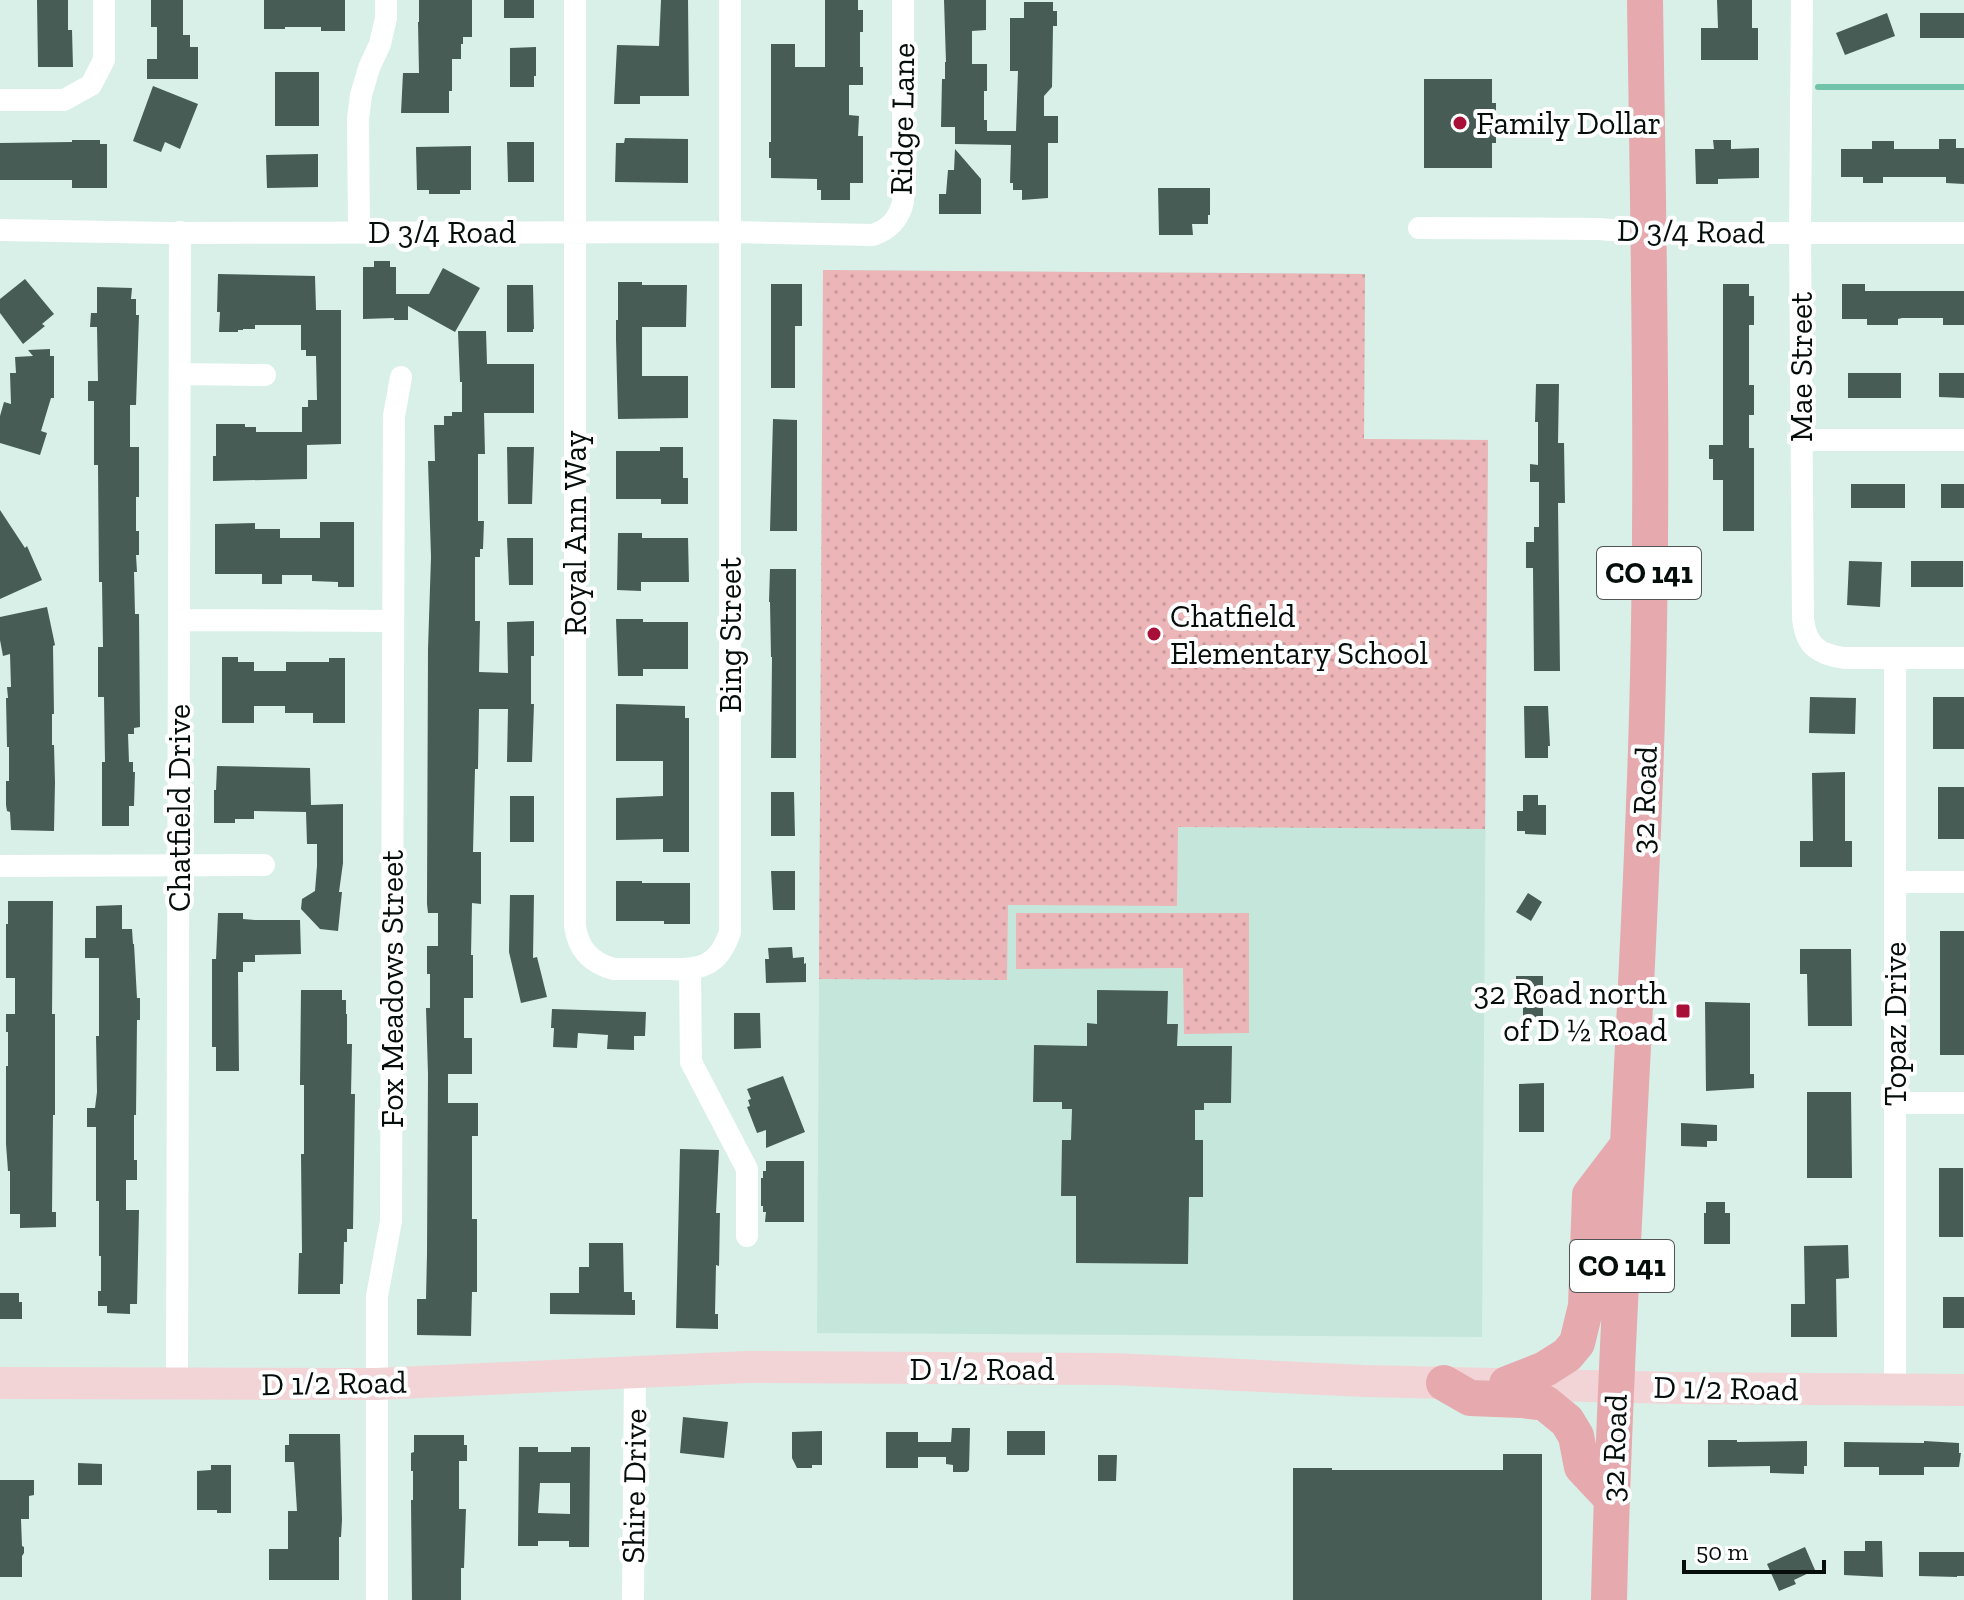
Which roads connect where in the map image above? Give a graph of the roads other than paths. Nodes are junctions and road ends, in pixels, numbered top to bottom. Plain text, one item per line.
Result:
1 (104, 0) edge
2 (386, 0) edge
3 (575, 0) edge
4 (730, 0) edge
5 (903, 0) edge
6 (1645, 0) edge
7 (1802, 0) edge
8 (0, 100) edge
9 (1419, 228) dead end
10 (0, 230) edge
11 (180, 232) junction
12 (359, 232) junction
13 (575, 232) junction
14 (730, 232) junction
15 (883, 232) joint
16 (1648, 233) junction
17 (1800, 233) junction
18 (1964, 233) edge
19 (180, 374) junction
20 (265, 375) dead end
21 (401, 377) dead end
22 (1802, 440) junction
23 (1964, 440) edge
24 (179, 620) junction
25 (393, 621) junction
26 (1895, 658) junction
27 (1964, 658) edge
28 (179, 865) junction
29 (264, 865) dead end
30 (0, 866) edge
31 (1895, 882) junction
32 (1964, 882) edge
33 (690, 969) junction
34 (1895, 1103) junction
35 (1964, 1103) edge
36 (1628, 1145) junction
37 (747, 1236) dead end
38 (635, 1373) junction
39 (0, 1383) edge
40 (1444, 1383) junction
41 (177, 1384) junction
42 (377, 1384) junction
43 (1507, 1384) junction
44 (1616, 1387) junction
45 (1895, 1390) junction
46 (1964, 1390) edge
47 (1612, 1499) junction
48 (377, 1600) edge
49 (633, 1600) edge
50 (1609, 1600) edge

1 - 8 street
2 - 12 street
3 - 13 street, Royal Ann Way
4 - 14 street, Bing Street
5 - 15 street, Ridge Lane
6 - 16 main road, 32 Road / CO 141
7 - 17 street, Mae Street
9 - 16 street, D 3/4 Road
10 - 11 street, D 3/4 Road
11 - 12 street, D 3/4 Road
11 - 19 street, Chatfield Drive
12 - 13 street, D 3/4 Road
13 - 14 street, D 3/4 Road
13 - 33 street, Royal Ann Way
14 - 15 street, D 3/4 Road
14 - 33 street, Bing Street
16 - 17 street, D 3/4 Road
16 - 36 main road, 32 Road / CO 141
17 - 18 street, D 3/4 Road
17 - 22 street, Mae Street
19 - 20 street
19 - 24 street, Chatfield Drive
21 - 25 street, Fox Meadows Street
22 - 23 street
22 - 26 street, Mae Street
24 - 25 street
24 - 28 street, Chatfield Drive
25 - 42 street, Fox Meadows Street
26 - 27 street, Mae Street
26 - 31 street, Topaz Drive
28 - 29 street
28 - 30 street
28 - 41 street, Chatfield Drive
31 - 32 street
31 - 34 street, Topaz Drive
33 - 37 street
34 - 35 street
34 - 45 street, Topaz Drive
36 - 43 main road
36 - 44 main road, 32 Road / CO 141
38 - 40 main road, D 1/2 Road
38 - 42 main road, D 1/2 Road
38 - 49 street, Shire Drive
39 - 41 main road, D 1/2 Road
40 - 43 main road, D 1/2 Road
40 - 47 main road
41 - 42 main road, D 1/2 Road
42 - 48 street, Fox Meadows Street
43 - 44 main road, D 1/2 Road
44 - 45 main road, D 1/2 Road
44 - 47 main road, 32 Road / CO 141
45 - 46 main road, D 1/2 Road
47 - 50 main road, 32 Road / CO 141

